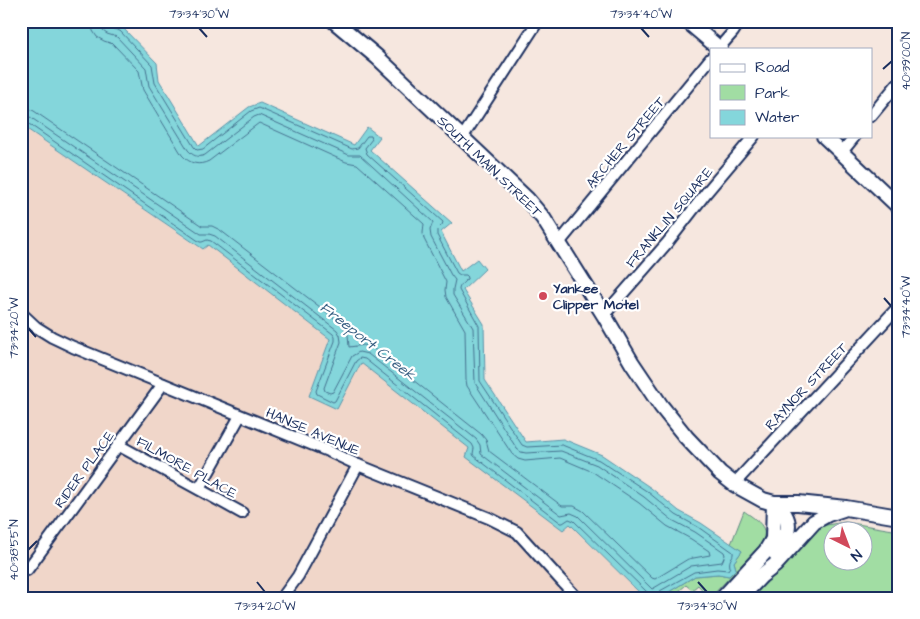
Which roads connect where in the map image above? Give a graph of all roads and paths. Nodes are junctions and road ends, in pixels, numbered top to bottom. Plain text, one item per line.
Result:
1 (334, 21) edge
2 (538, 21) edge
3 (688, 21) edge
4 (740, 21) edge
5 (714, 48) edge
6 (720, 48) edge
7 (710, 60) edge
8 (899, 82) edge
9 (872, 115) edge
10 (462, 138) junction
11 (752, 138) edge
12 (826, 138) edge
13 (853, 138) edge
14 (841, 153) junction
15 (899, 208) edge
16 (559, 243) junction
17 (899, 306) edge
18 (21, 313) edge
19 (604, 315) junction
20 (163, 384) junction
21 (240, 416) junction
22 (118, 445) junction
23 (358, 465) junction
24 (734, 484) junction
25 (199, 490) junction
26 (774, 503) junction
27 (846, 508) junction
28 (242, 513) dead end
29 (899, 517) edge
30 (27, 570) dead end
31 (761, 576) junction
32 (282, 598) edge
33 (577, 598) edge
34 (723, 598) edge
35 (740, 598) edge

1 - 10 main road, SOUTH MAIN STREET
2 - 10 street
3 - 5 main road
4 - 6 street, ARCHER STREET
7 - 16 street, ARCHER STREET
8 - 9 street
10 - 16 main road, SOUTH MAIN STREET
11 - 19 street, FRANKLIN SQUARE
12 - 14 main road
13 - 14 street
14 - 15 main road
16 - 19 main road, SOUTH MAIN STREET
17 - 24 street, RAYNOR STREET
18 - 20 street, HANSE AVENUE
19 - 24 main road, SOUTH MAIN STREET
20 - 21 street, HANSE AVENUE
20 - 22 street, RIDER PLACE
21 - 23 street, HANSE AVENUE
21 - 25 street
22 - 25 street, FILMORE PLACE
22 - 30 street, RIDER PLACE
23 - 32 street
23 - 33 street, HANSE AVENUE
24 - 26 main road, SOUTH MAIN STREET
25 - 28 street, FILMORE PLACE
26 - 27 main road, SOUTH MAIN STREET
26 - 31 main road
26 - 34 main road
27 - 29 main road, SOUTH MAIN STREET
27 - 31 main road
31 - 35 main road

